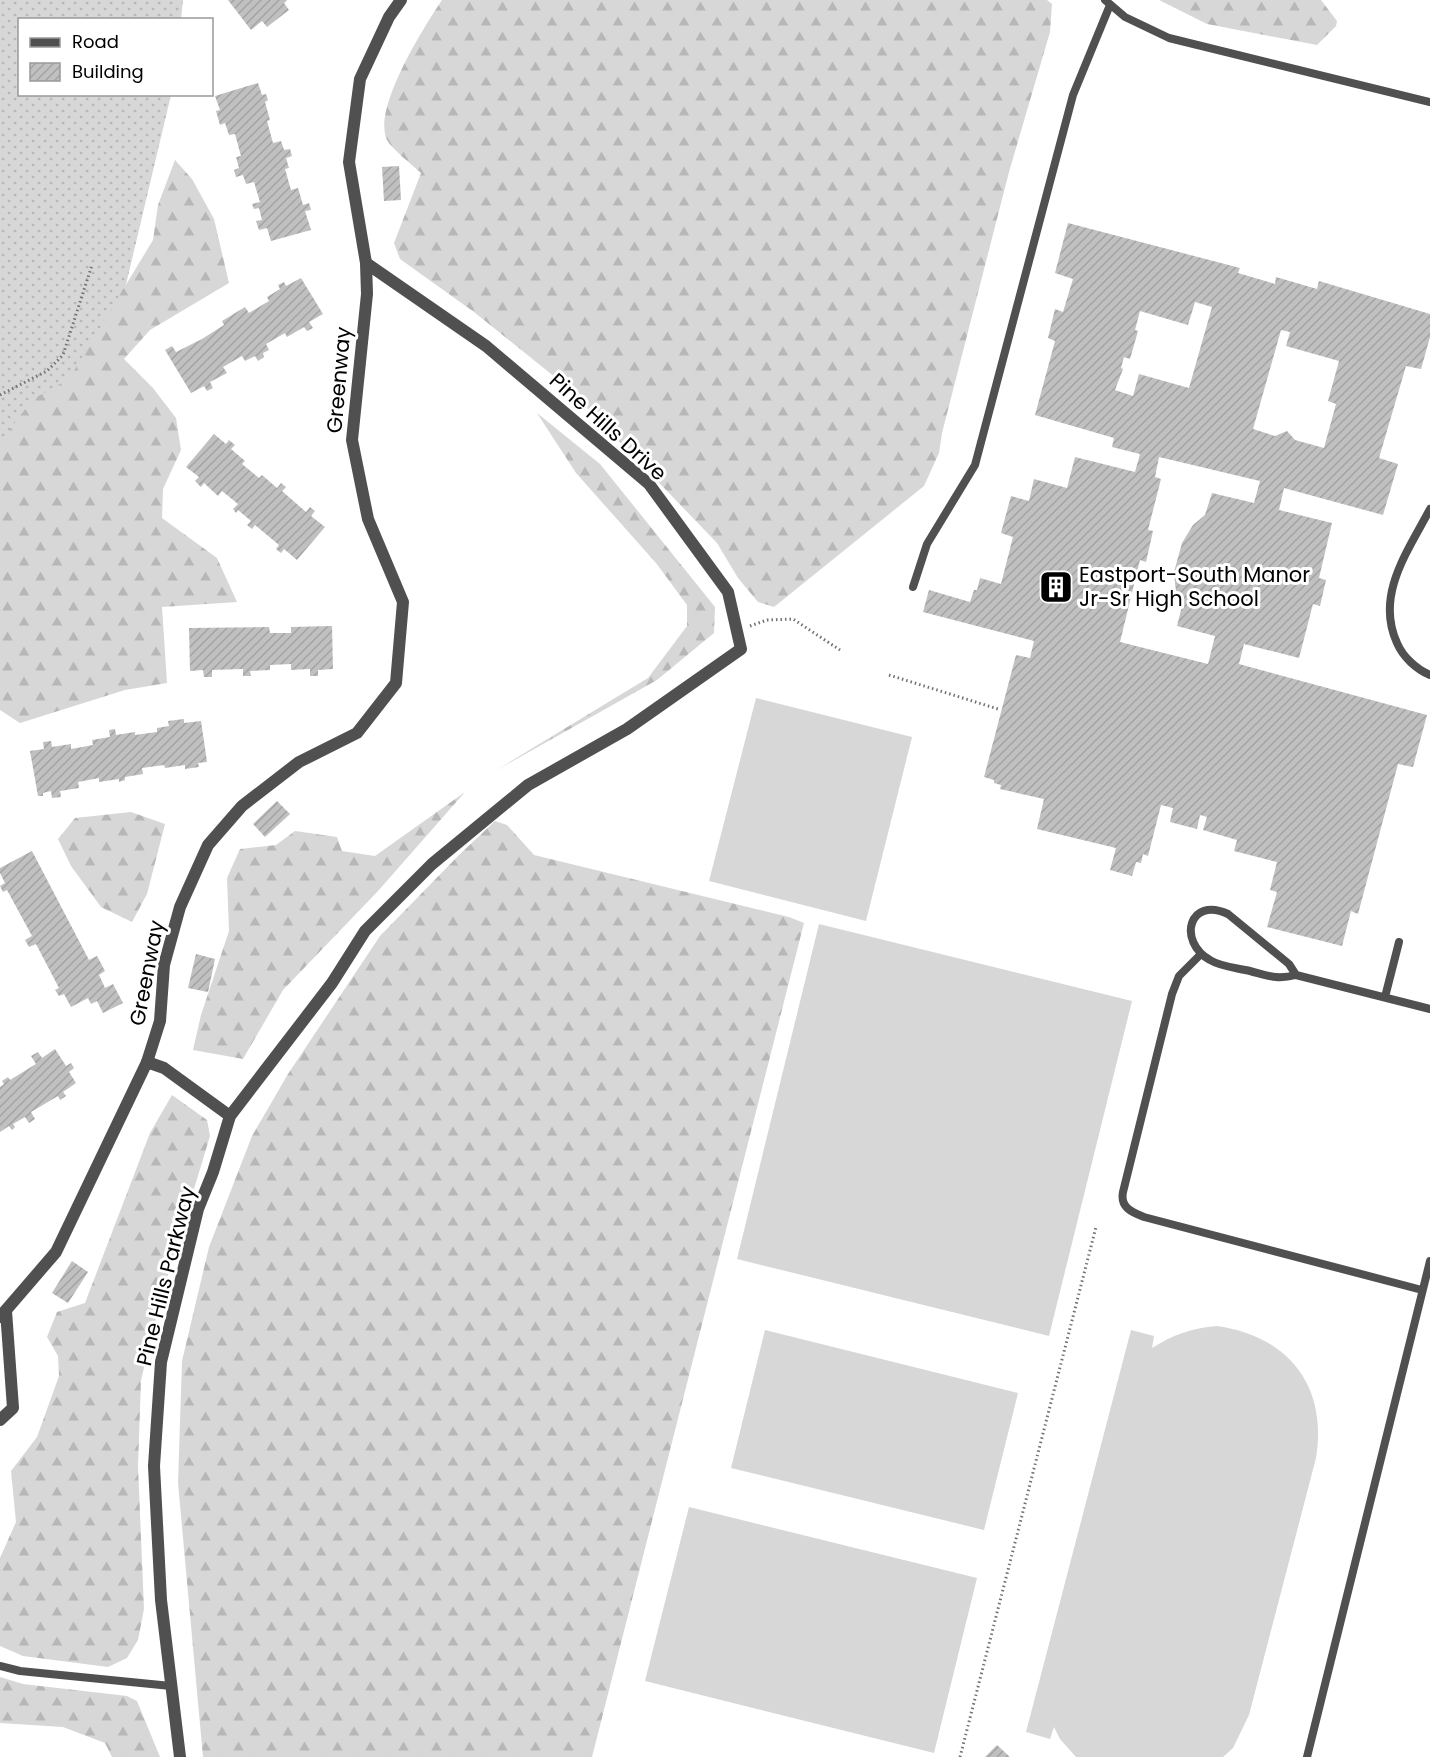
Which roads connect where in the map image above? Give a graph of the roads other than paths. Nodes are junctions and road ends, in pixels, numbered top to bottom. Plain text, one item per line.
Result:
1 (401, 0) edge
2 (1108, 2) edge
3 (1430, 102) edge
4 (366, 263) junction
5 (1430, 509) edge
6 (913, 587) dead end
7 (1430, 675) edge
8 (627, 729) joint
9 (1399, 942) dead end
10 (1201, 954) junction
11 (1296, 975) junction
12 (1385, 997) junction
13 (1430, 1009) edge
14 (147, 1062) junction
15 (230, 1116) junction
16 (1430, 1261) edge
17 (1422, 1290) junction
18 (3, 1314) edge
19 (0, 1420) edge
20 (0, 1666) edge
21 (171, 1686) junction
22 (180, 1757) edge
23 (1308, 1757) edge

1 - 4 street, Greenway
2 - 3 lane
2 - 6 lane
4 - 8 street, Pine Hills Drive
4 - 14 street, Greenway
5 - 7 lane
8 - 15 street, Pine Hills Parkway
9 - 12 lane
10 - 11 lane
10 - 11 lane
10 - 17 lane
11 - 12 lane
12 - 13 lane
14 - 15 street
14 - 18 street, Greenway
15 - 21 street, Pine Hills Parkway
16 - 17 lane
17 - 23 lane
18 - 19 street, Greenway
20 - 21 lane
21 - 22 street, Pine Hills Parkway

